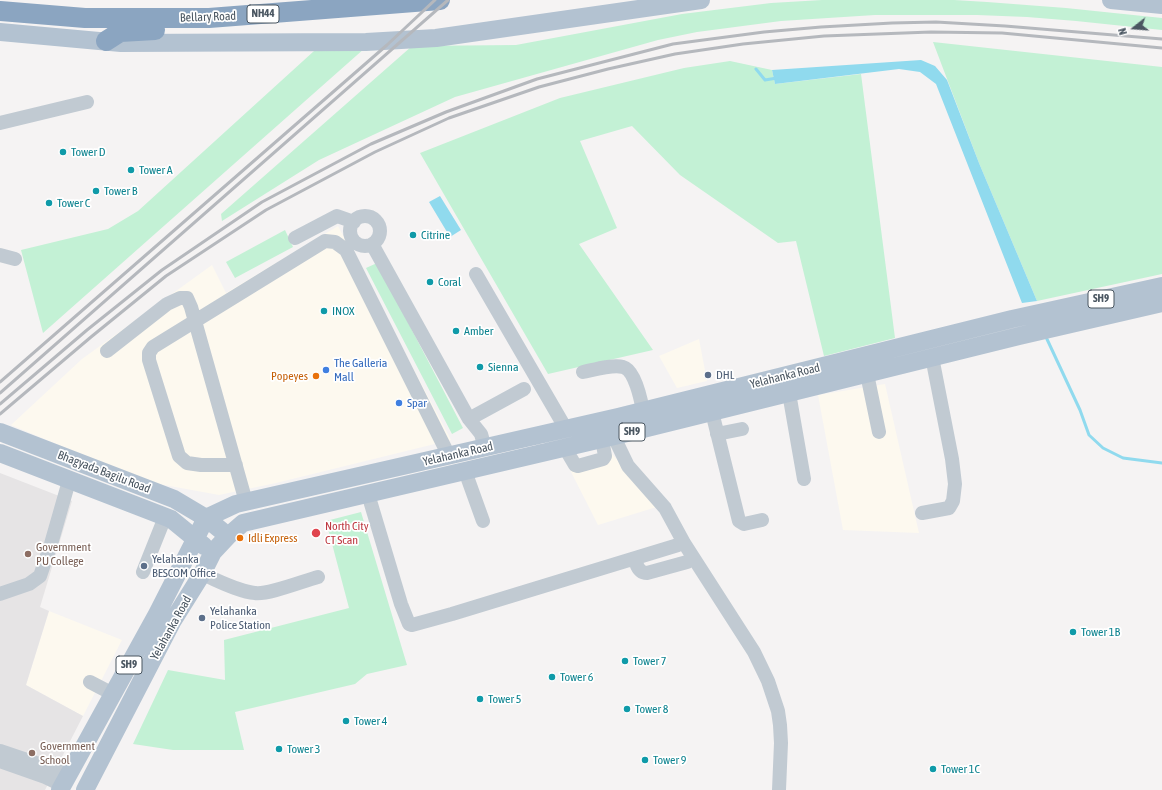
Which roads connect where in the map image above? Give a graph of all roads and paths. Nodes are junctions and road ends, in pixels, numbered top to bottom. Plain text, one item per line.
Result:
1 (440, 0) edge
2 (701, 0) edge
3 (1111, 0) edge
4 (1162, 5) edge
5 (0, 11) edge
6 (209, 18) junction
7 (0, 32) edge
8 (106, 41) junction
9 (87, 102) dead end
10 (0, 123) edge
11 (354, 222) junction
12 (294, 238) dead end
13 (372, 244) junction
14 (0, 255) edge
15 (15, 259) dead end
16 (476, 274) dead end
17 (1162, 286) edge
18 (1162, 303) edge
19 (1077, 314) junction
20 (195, 321) junction
21 (979, 337) junction
22 (107, 351) dead end
23 (932, 357) junction
24 (582, 372) dead end
25 (867, 374) junction
26 (524, 389) dead end
27 (789, 393) junction
28 (643, 411) junction
29 (712, 412) junction
30 (469, 419) junction
31 (566, 429) junction
32 (742, 429) dead end
33 (0, 432) edge
34 (879, 432) dead end
35 (717, 434) junction
36 (608, 438) junction
37 (480, 449) junction
38 (0, 454) edge
39 (449, 456) junction
40 (236, 465) junction
41 (465, 471) junction
42 (804, 479) dead end
43 (69, 481) junction
44 (368, 494) junction
45 (174, 499) junction
46 (241, 503) junction
47 (922, 513) dead end
48 (165, 517) junction
49 (206, 518) junction
50 (762, 520) dead end
51 (483, 521) dead end
52 (189, 534) junction
53 (228, 536) junction
54 (678, 545) dead end
55 (213, 552) junction
56 (639, 557) junction
57 (687, 562) dead end
58 (143, 572) dead end
59 (202, 574) junction
60 (318, 577) dead end
61 (0, 594) edge
62 (90, 682) dead end
63 (112, 694) junction
64 (85, 743) junction
65 (0, 751) edge
66 (103, 756) junction
67 (0, 761) edge
68 (63, 783) edge
69 (85, 790) edge
70 (779, 790) edge

1 - 6 highway, Bellary Road / NH44
2 - 8 main road
3 - 4 main road
5 - 6 highway, Bellary Road / NH44
6 - 8 highway
7 - 8 main road
9 - 10 street
11 - 12 street
11 - 13 street
11 - 13 street
13 - 30 street
14 - 15 street
16 - 31 street
17 - 19 main road, SH9
18 - 19 main road, SH9
19 - 21 main road, Yelahanka Road / SH9
19 - 21 main road, Yelahanka Road / SH9
20 - 22 street
20 - 39 street
20 - 40 street
20 - 40 street
21 - 23 main road, Yelahanka Road / SH9
21 - 28 main road, Yelahanka Road / SH9
23 - 25 main road, Yelahanka Road / SH9
23 - 47 street
24 - 28 street
25 - 27 main road, Yelahanka Road / SH9
25 - 34 street
26 - 30 street
27 - 29 main road, Yelahanka Road / SH9
27 - 42 street
28 - 31 main road, Yelahanka Road / SH9
29 - 35 street
29 - 36 main road, Yelahanka Road / SH9
30 - 37 street
31 - 37 main road, Yelahanka Road / SH9
32 - 35 street
33 - 45 main road, Bhagyada Bagilu Road
35 - 50 street
36 - 41 main road, Yelahanka Road / SH9
36 - 70 street
37 - 39 main road, Yelahanka Road / SH9
38 - 43 main road, Bhagyada Bagilu Road
39 - 46 main road, Yelahanka Road / SH9
40 - 46 street
41 - 44 main road, Yelahanka Road / SH9
41 - 51 street
43 - 48 main road, Bhagyada Bagilu Road
43 - 61 street
44 - 53 main road, Yelahanka Road / SH9
44 - 56 street
45 - 46 main road
45 - 49 main road, Bhagyada Bagilu Road
46 - 49 main road, Yelahanka Road / SH9
48 - 52 main road, Bhagyada Bagilu Road
48 - 58 street
49 - 52 main road, Yelahanka Road / SH9
49 - 53 main road, Bhagyada Bagilu Road
52 - 55 main road, Bhagyada Bagilu Road
52 - 63 main road, Yelahanka Road / SH9
53 - 55 main road, Yelahanka Road / SH9
54 - 56 street
55 - 59 main road, Yelahanka Road / SH9
56 - 57 street
59 - 60 street
59 - 66 main road, Yelahanka Road / SH9
62 - 63 street
63 - 64 main road, Yelahanka Road / SH9
64 - 66 main road
64 - 68 main road, Yelahanka Road / SH9
65 - 68 street
66 - 69 main road, Yelahanka Road / SH9
67 - 68 street

